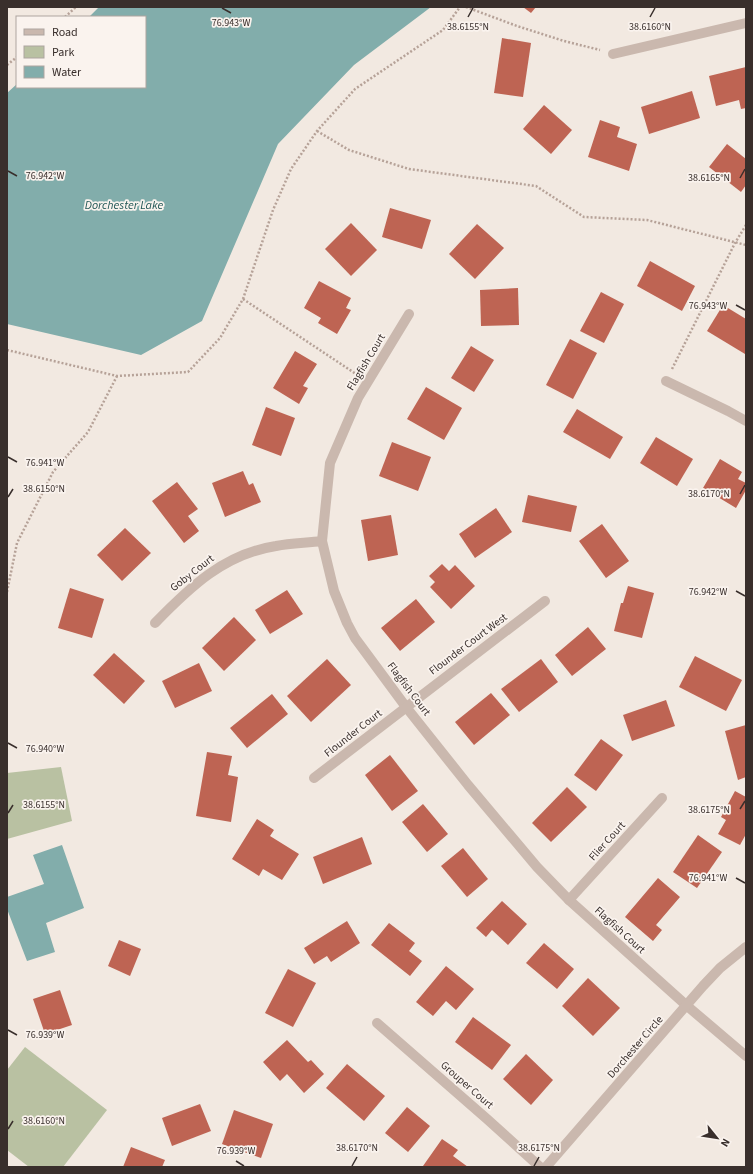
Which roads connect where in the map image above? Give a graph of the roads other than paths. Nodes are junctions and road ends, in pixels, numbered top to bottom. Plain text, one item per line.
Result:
1 (746, 23) edge
2 (613, 54) road end
3 (409, 314) dead end
4 (666, 381) road end
5 (746, 421) edge
6 (322, 541) junction
7 (544, 601) dead end
8 (154, 623) dead end
9 (406, 706) junction
10 (314, 778) dead end
11 (662, 798) dead end
12 (569, 900) junction
13 (746, 947) edge
14 (686, 1006) junction
15 (377, 1023) dead end
16 (746, 1056) edge
17 (540, 1167) edge
18 (546, 1167) edge

1 - 2 street
3 - 6 street, Flagfish Court
4 - 5 street
6 - 8 street, Goby Court
6 - 9 street, Flagfish Court
7 - 9 street, Flounder Court West
9 - 10 street, Flounder Court
9 - 12 street, Flagfish Court
11 - 12 street, Flier Court
12 - 14 street, Flagfish Court
13 - 14 street, Dorchester Circle
14 - 16 street, Flagfish Court
14 - 18 street, Dorchester Circle
15 - 17 street, Grouper Court

